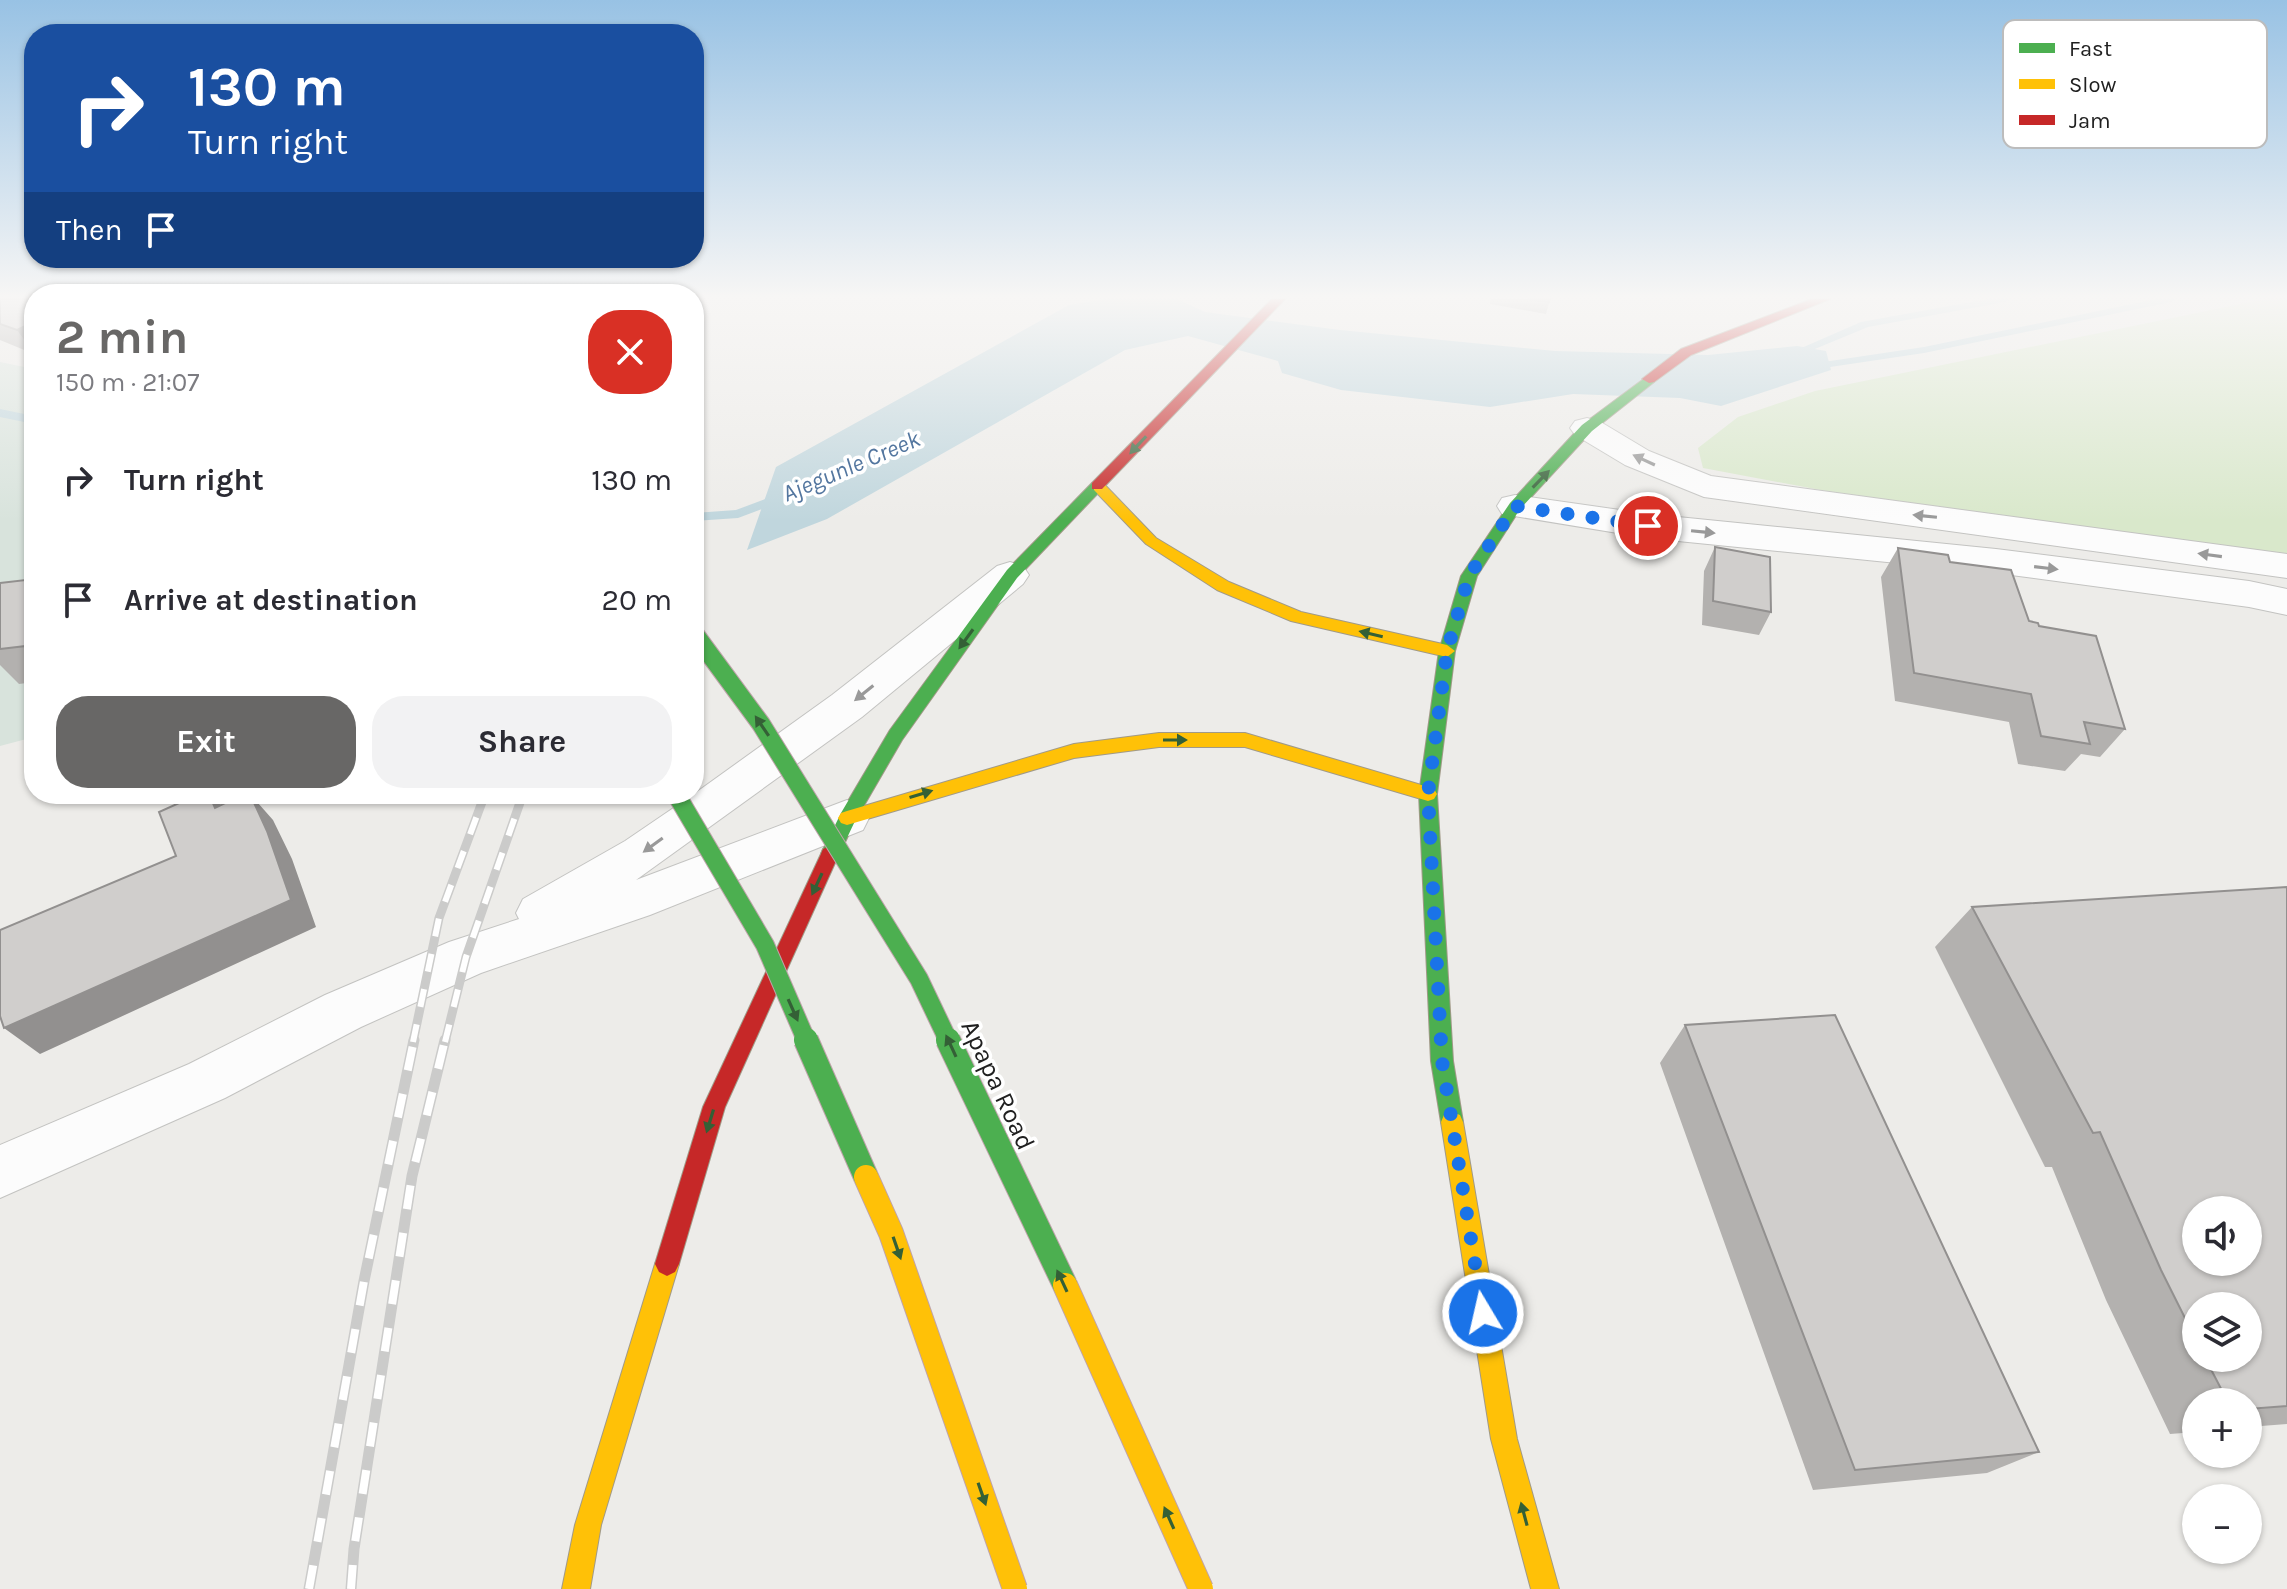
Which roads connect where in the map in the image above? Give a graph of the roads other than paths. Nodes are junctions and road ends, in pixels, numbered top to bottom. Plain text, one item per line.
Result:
1 (1206, 373) edge
2 (1656, 373) edge
3 (1587, 428) junction
4 (1099, 487) junction
5 (1515, 506) junction
6 (1987, 523) junction
7 (1996, 561) junction
8 (2287, 566) edge
9 (1012, 574) junction
10 (2287, 602) edge
11 (704, 647) edge
12 (1447, 651) junction
13 (1428, 794) junction
14 (682, 804) edge
15 (847, 818) junction
16 (466, 957) junction
17 (0, 1172) edge
18 (576, 1589) edge
19 (1015, 1589) edge
20 (1201, 1589) edge
21 (1545, 1589) edge

1 -> 4 main road
2 - 3 main road
5 -> 3 main road
6 -> 3 street
4 - 9 main road
12 -> 4 main road
5 -> 7 street
5 - 12 main road
6 - 7 street
8 -> 6 street
7 -> 10 street
9 -> 15 main road
9 -> 16 street
20 -> 11 main road, Apapa Road, bridge
12 - 13 main road
15 -> 13 main road
21 -> 13 main road
14 -> 19 main road, bridge
15 - 16 street
15 -> 18 main road
16 - 17 street

